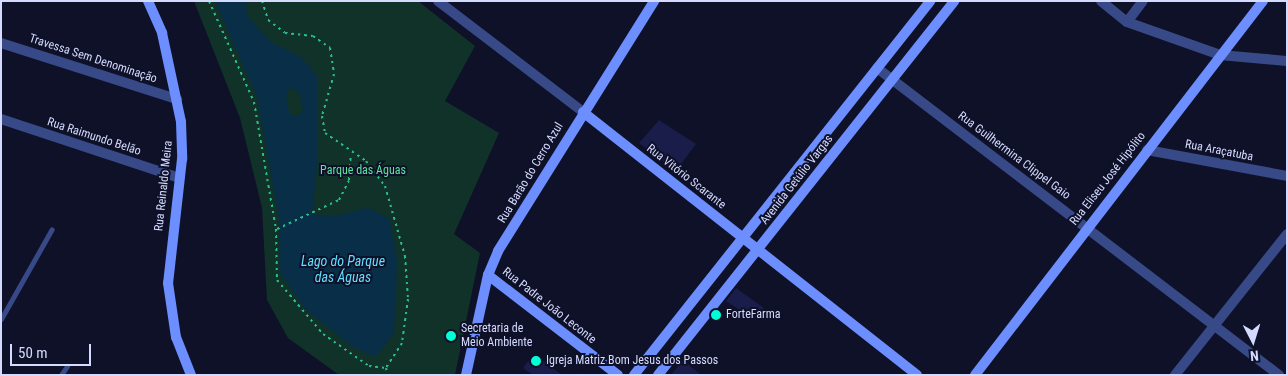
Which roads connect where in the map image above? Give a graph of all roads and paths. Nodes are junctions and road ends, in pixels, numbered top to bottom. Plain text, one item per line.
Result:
1 (148, 1) edge
2 (209, 1) edge
3 (262, 1) edge
4 (438, 1) edge
5 (654, 1) edge
6 (930, 1) edge
7 (954, 1) edge
8 (1101, 1) edge
9 (1143, 1) edge
10 (1263, 1) edge
11 (1127, 22) junction
12 (1, 43) edge
13 (1220, 55) junction
14 (1287, 61) edge
15 (877, 68) junction
16 (892, 80) junction
17 (176, 99) junction
18 (583, 112) junction
19 (1, 119) edge
20 (1147, 150) junction
21 (351, 154) junction
22 (1287, 176) edge
23 (180, 178) junction
24 (1086, 226) junction
25 (278, 228) junction
26 (52, 229) dead end
27 (1287, 234) edge
28 (742, 238) junction
29 (757, 251) junction
30 (488, 275) junction
31 (1, 319) edge
32 (1215, 324) junction
33 (67, 366) dead end
34 (386, 368) junction
35 (61, 375) edge
36 (191, 375) edge
37 (388, 375) edge
38 (466, 375) edge
39 (618, 375) edge
40 (634, 375) edge
41 (658, 375) edge
42 (917, 375) edge
43 (975, 375) edge
44 (1175, 375) edge
45 (1278, 375) edge

1 - 17 main road, Rua Reinaldo Meira
2 - 25 path
3 - 21 path
4 - 18 street, Rua Vitório Scarante
5 - 18 main road, Rua Barão do Cerro Azul
6 - 15 main road, Avenida Getúlio Vargas
7 - 16 main road, Avenida Getúlio Vargas
8 - 11 street
9 - 11 street
10 - 13 main road, Rua Eliseu José Hipólito
11 - 13 street
12 - 17 street, Travessa Sem Denominação
13 - 14 street
13 - 20 main road, Rua Eliseu José Hipólito
15 - 16 street, Rua Guilhermina Clippel Gaio
15 - 28 main road, Avenida Getúlio Vargas
16 - 24 street, Rua Guilhermina Clippel Gaio
16 - 29 main road, Avenida Getúlio Vargas
17 - 23 main road, Rua Reinaldo Meira
18 - 28 main road, Rua Vitório Scarante
18 - 30 main road, Rua Barão do Cerro Azul
19 - 23 street, Rua Raimundo Belão
20 - 22 street, Rua Araçatuba
20 - 24 main road, Rua Eliseu José Hipólito
21 - 25 path
21 - 34 path
23 - 36 main road, Rua Reinaldo Meira
24 - 32 street, Rua Guilhermina Clippel Gaio
24 - 43 main road, Rua Eliseu José Hipólito
25 - 34 path
26 - 31 lane
27 - 32 street
28 - 29 main road, Rua Vitório Scarante
28 - 40 main road, Avenida Getúlio Vargas
29 - 41 main road, Avenida Getúlio Vargas
29 - 42 main road, Rua Vitório Scarante
30 - 38 main road, Rua Barão do Cerro Azul
30 - 39 main road, Rua Padre João Leconte
32 - 44 street
32 - 45 street, Rua Guilhermina Clippel Gaio
33 - 35 lane
34 - 37 path

